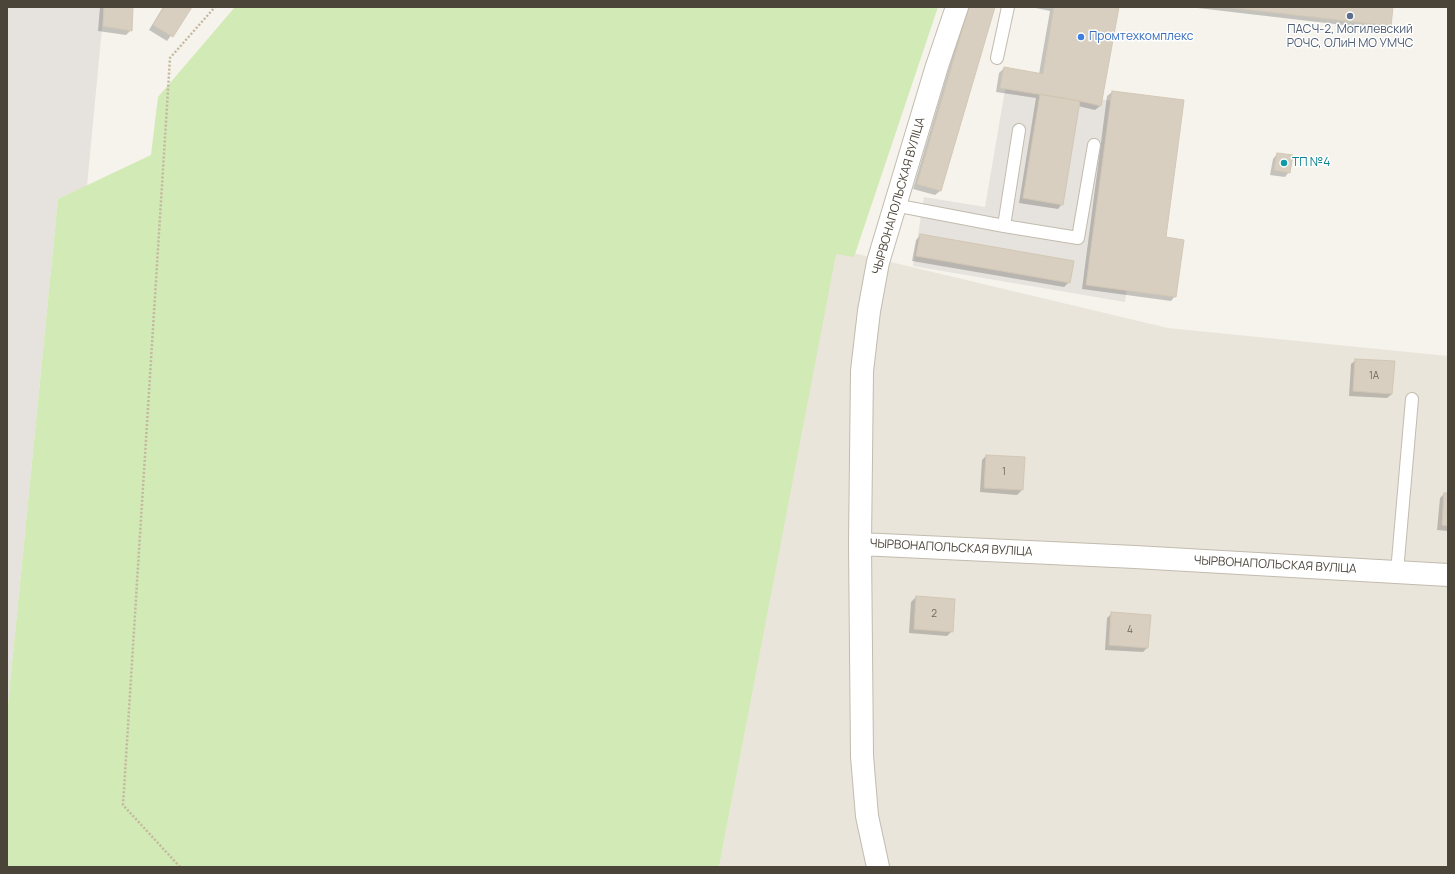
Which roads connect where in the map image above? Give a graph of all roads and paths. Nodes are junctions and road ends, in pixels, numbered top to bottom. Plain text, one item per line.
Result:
1 (215, 7) edge
2 (957, 7) edge
3 (1008, 7) edge
4 (997, 58) dead end
5 (1019, 130) dead end
6 (1094, 145) dead end
7 (894, 205) junction
8 (1004, 226) junction
9 (1412, 399) dead end
10 (860, 544) junction
11 (1397, 572) junction
12 (1448, 575) edge
13 (180, 867) edge
14 (878, 867) edge

1 - 13 path
2 - 7 street, ЧЫРВОНАПОЛЬСКАЯ ВУЛІЦА
3 - 4 lane
5 - 8 lane
6 - 8 lane
7 - 8 lane
7 - 10 street, ЧЫРВОНАПОЛЬСКАЯ ВУЛІЦА
9 - 11 lane
10 - 11 street, ЧЫРВОНАПОЛЬСКАЯ ВУЛІЦА
10 - 14 street
11 - 12 street, ЧЫРВОНАПОЛЬСКАЯ ВУЛІЦА

